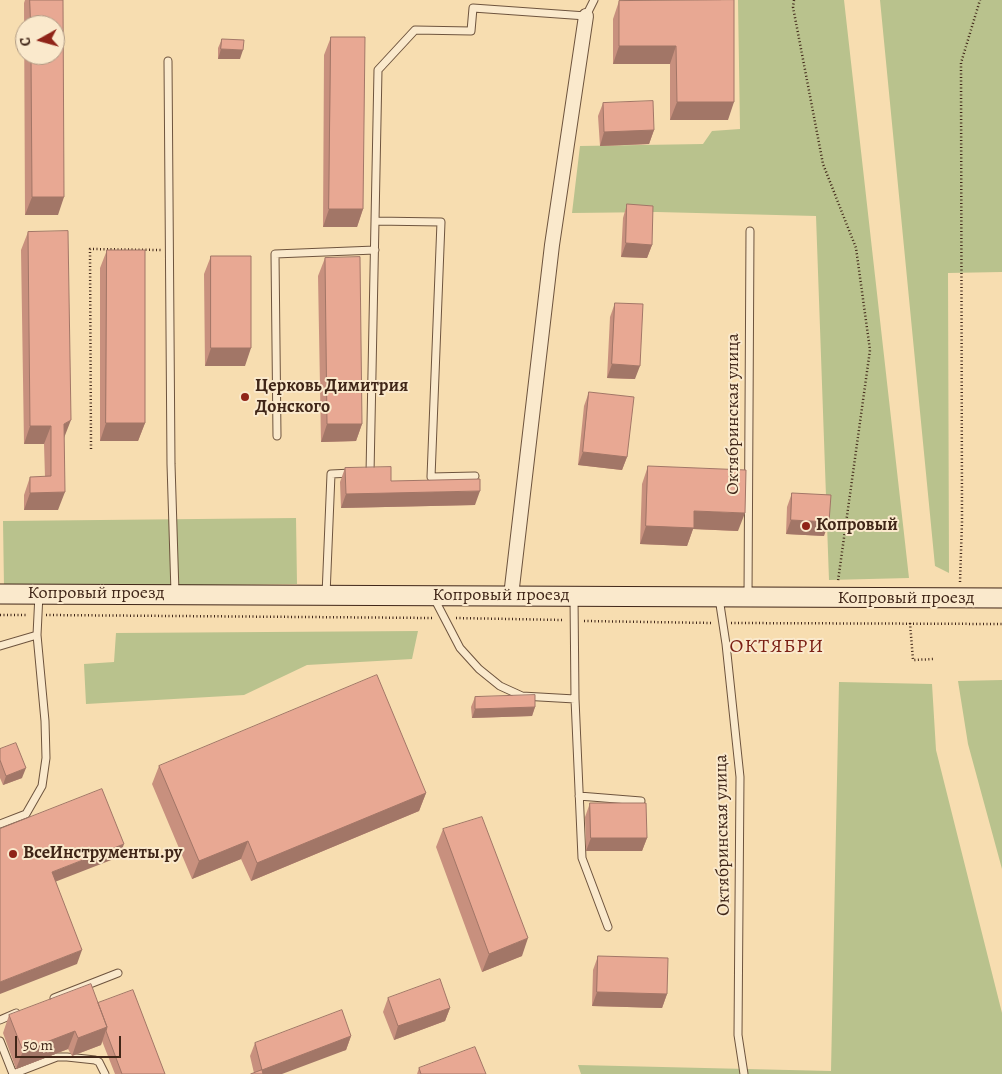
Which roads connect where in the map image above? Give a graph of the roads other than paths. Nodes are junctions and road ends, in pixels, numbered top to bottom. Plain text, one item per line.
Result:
1 (594, 0) edge
2 (586, 16) junction
3 (168, 61) dead end
4 (375, 221) junction
5 (750, 231) dead end
6 (374, 250) junction
7 (277, 436) dead end
8 (475, 476) dead end
9 (0, 594) edge
10 (39, 594) junction
11 (175, 594) junction
12 (326, 595) junction
13 (432, 596) junction
14 (511, 596) junction
15 (574, 596) junction
16 (719, 597) junction
17 (748, 597) junction
18 (1002, 598) edge
19 (37, 635) junction
20 (0, 646) edge
21 (575, 699) junction
22 (579, 796) junction
23 (641, 801) edge
24 (0, 824) edge
25 (608, 927) dead end
26 (118, 972) dead end
27 (45, 1002) edge
28 (27, 1009) edge
29 (0, 1020) edge
30 (0, 1041) edge
31 (106, 1074) edge
32 (744, 1074) edge

1 - 2 lane
2 - 4 lane
2 - 14 street
3 - 11 lane
4 - 6 lane
4 - 8 lane
5 - 17 lane, Октябринская улица
6 - 7 lane
6 - 12 lane
9 - 10 main road, Копровый проезд
10 - 11 main road, Копровый проезд
10 - 19 lane
11 - 12 main road, Копровый проезд
12 - 13 main road, Копровый проезд
13 - 14 main road, Копровый проезд
13 - 21 lane
14 - 15 main road, Копровый проезд
15 - 16 main road, Копровый проезд
15 - 21 lane
16 - 17 main road, Копровый проезд
16 - 32 lane, Октябринская улица
17 - 18 main road, Копровый проезд
19 - 20 lane
19 - 24 lane
21 - 22 lane
22 - 23 lane
22 - 25 lane
26 - 27 lane
28 - 29 lane
30 - 31 lane

